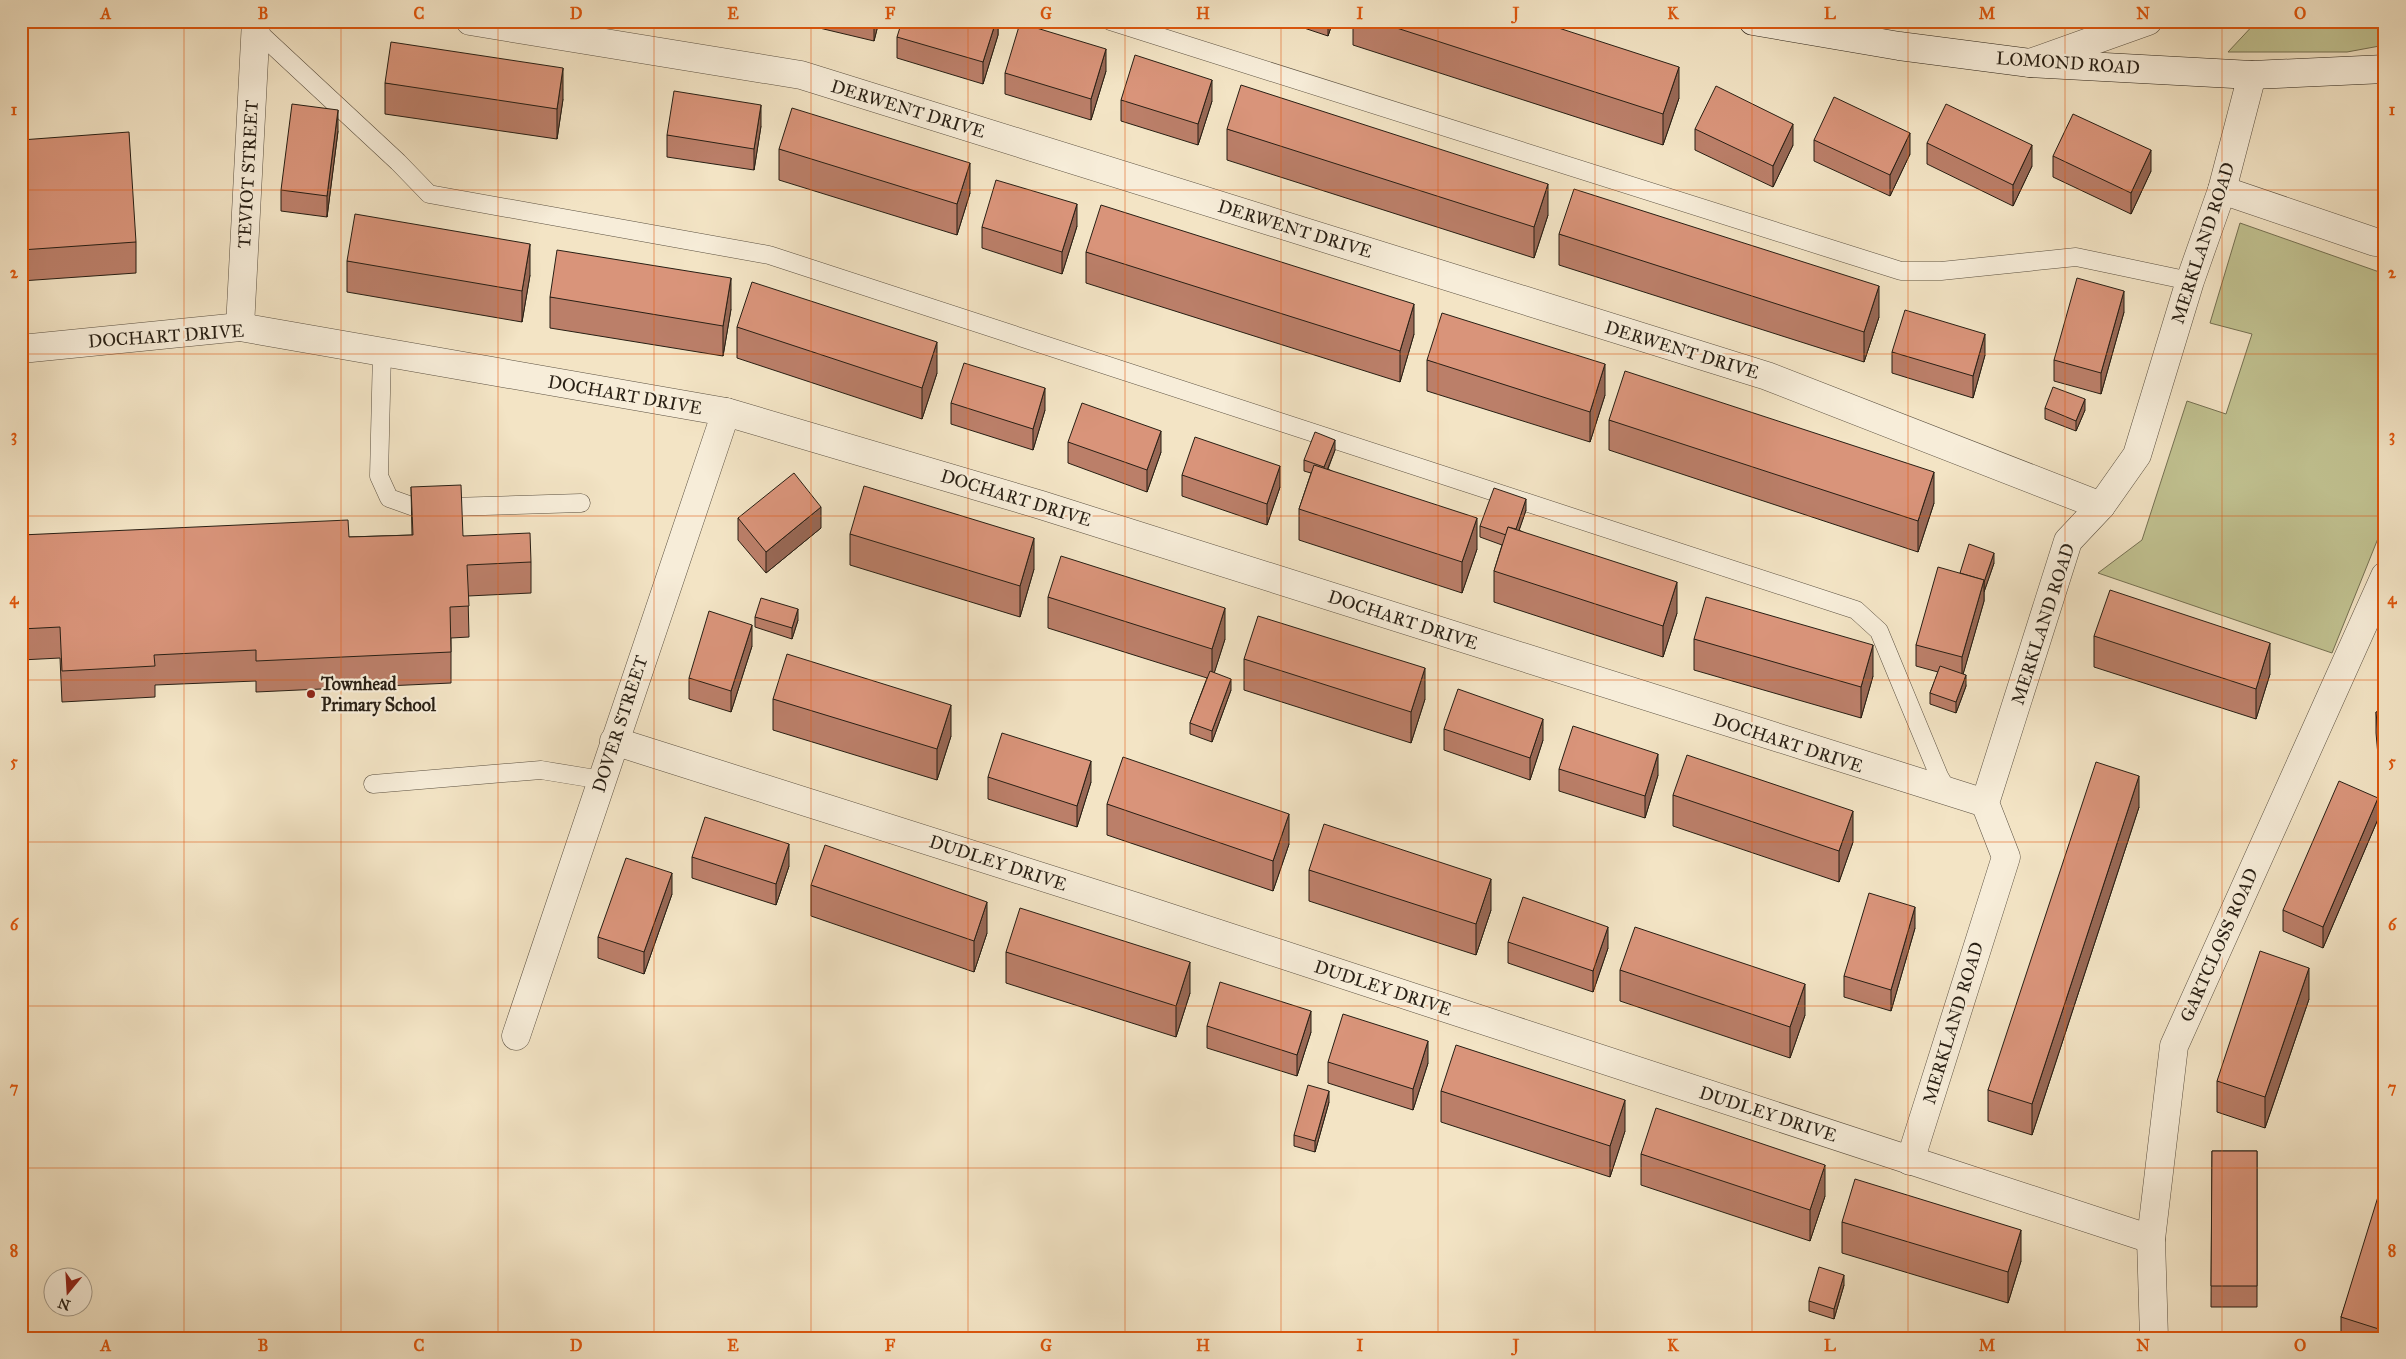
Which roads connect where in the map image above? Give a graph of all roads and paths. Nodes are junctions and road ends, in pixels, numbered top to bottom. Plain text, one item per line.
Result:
1 (470, 21) edge
2 (1110, 21) edge
3 (1753, 21) edge
4 (2148, 21) edge
5 (256, 25) edge
6 (2030, 63) junction
7 (2385, 69) edge
8 (2252, 75) junction
9 (2222, 190) junction
10 (2385, 242) edge
11 (2190, 281) junction
12 (240, 327) junction
13 (21, 349) edge
14 (382, 352) junction
15 (726, 412) junction
16 (581, 503) dead end
17 (2101, 506) junction
18 (2385, 576) edge
19 (614, 741) junction
20 (602, 780) junction
21 (373, 784) dead end
22 (1949, 794) junction
23 (1985, 803) junction
24 (516, 1036) dead end
25 (1910, 1160) junction
26 (2151, 1239) junction
27 (2154, 1338) edge

1 - 17 street, DERWENT DRIVE
2 - 11 lane
3 - 6 street, LOMOND ROAD
4 - 6 street
5 - 12 street, TEVIOT STREET
5 - 22 lane
6 - 8 street, LOMOND ROAD
7 - 8 street, LOMOND ROAD
8 - 9 street, MERKLAND ROAD
9 - 10 street
9 - 11 street, MERKLAND ROAD
11 - 17 street, MERKLAND ROAD
12 - 13 street, DOCHART DRIVE
12 - 14 street, DOCHART DRIVE
14 - 15 street, DOCHART DRIVE
14 - 16 lane
15 - 19 street, DOVER STREET
15 - 22 street, DOCHART DRIVE
17 - 23 street, MERKLAND ROAD
18 - 26 street, GARTCLOSS ROAD
19 - 20 street, DOVER STREET
19 - 25 street, DUDLEY DRIVE
20 - 21 lane
20 - 24 street, DOVER STREET
22 - 23 street, DOCHART DRIVE
23 - 25 street, MERKLAND ROAD
25 - 26 street, DUDLEY DRIVE
26 - 27 street, GARTCLOSS ROAD

